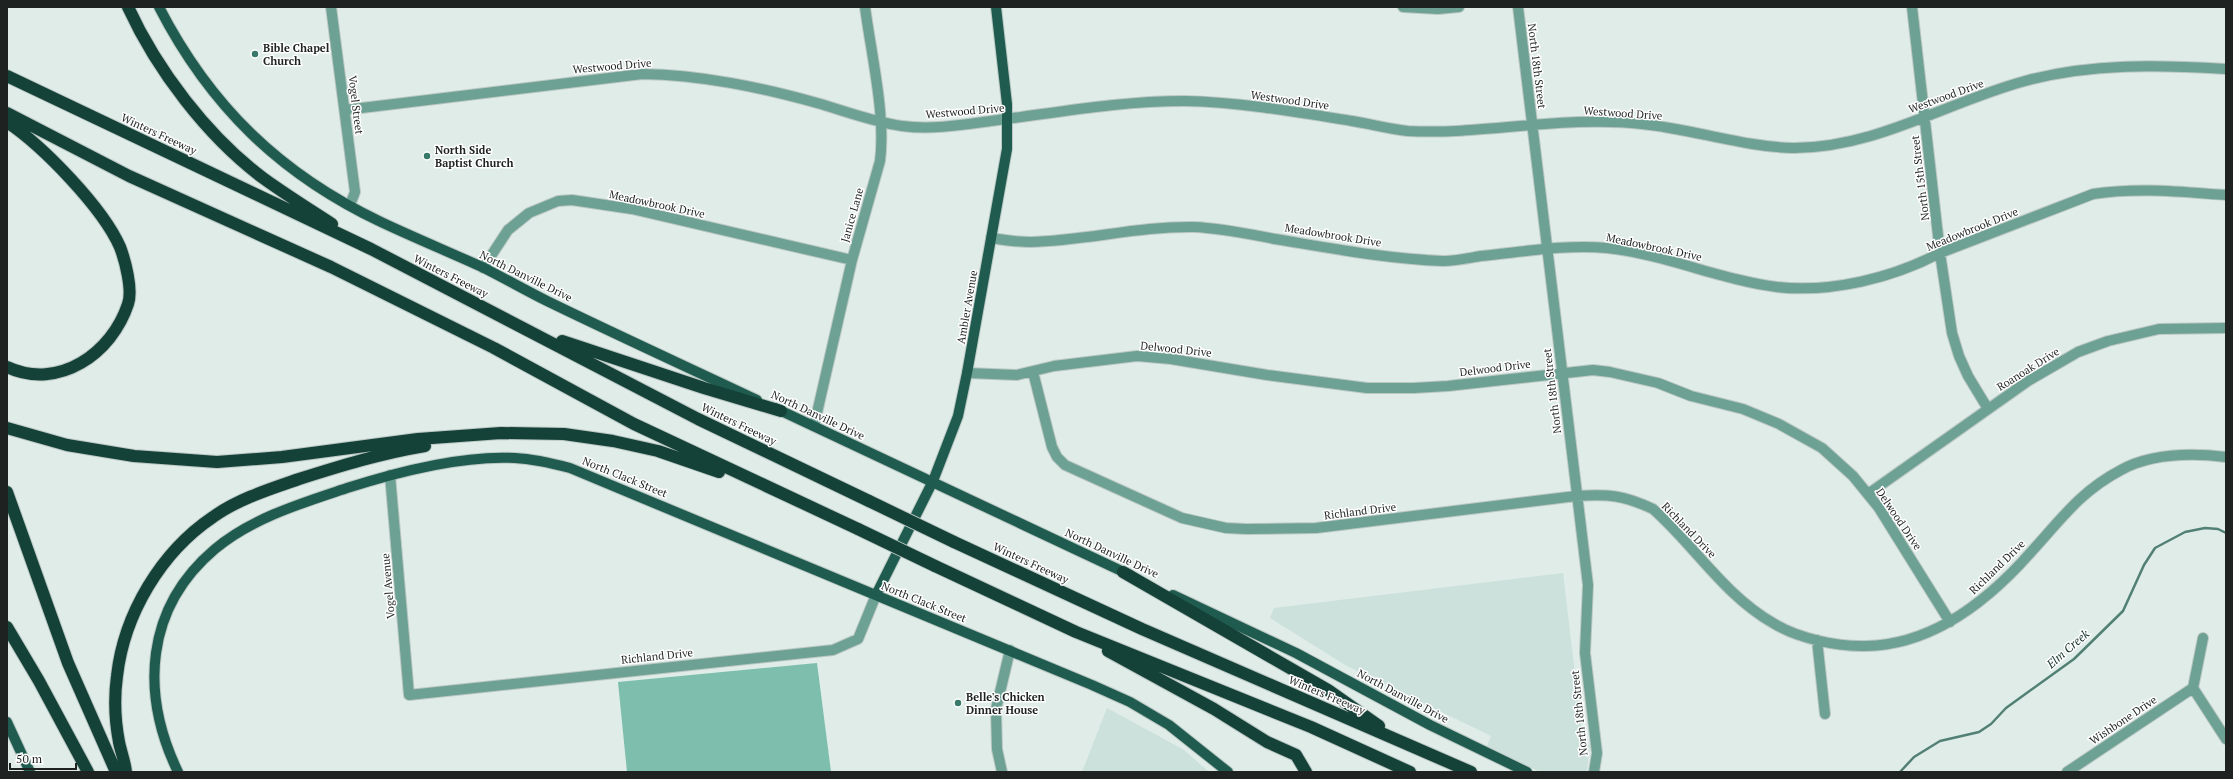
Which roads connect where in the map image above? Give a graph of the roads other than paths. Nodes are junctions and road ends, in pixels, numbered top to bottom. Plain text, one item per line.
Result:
1 (128, 7) edge
2 (158, 7) edge
3 (331, 7) edge
4 (865, 7) edge
5 (996, 7) edge
6 (1403, 7) edge
7 (1459, 7) edge
8 (1518, 7) edge
9 (1912, 7) edge
10 (2226, 69) edge
11 (7, 76) edge
12 (345, 110) junction
13 (7, 112) edge
14 (1925, 116) junction
15 (1008, 119) junction
16 (880, 121) junction
17 (7, 122) edge
18 (1532, 125) junction
19 (2226, 195) edge
20 (350, 205) junction
21 (991, 238) junction
22 (371, 249) junction
23 (1547, 249) junction
24 (1940, 253) junction
25 (852, 260) junction
26 (483, 268) junction
27 (510, 321) junction
28 (2226, 328) edge
29 (7, 367) edge
30 (1033, 372) junction
31 (1562, 372) junction
32 (967, 373) junction
33 (1988, 409) junction
34 (781, 411) junction
35 (814, 426) junction
36 (7, 428) edge
37 (501, 433) junction
38 (2226, 457) edge
39 (390, 475) junction
40 (934, 481) junction
41 (7, 492) edge
42 (1868, 494) junction
43 (1576, 496) junction
44 (788, 498) junction
45 (1123, 572) junction
46 (876, 595) junction
47 (1950, 622) junction
48 (7, 627) edge
49 (1076, 632) junction
50 (2203, 638) dead end
51 (1817, 640) junction
52 (1010, 650) junction
53 (2193, 688) junction
54 (409, 695) joint
55 (1825, 714) dead end
56 (7, 722) edge
57 (2226, 739) edge
58 (1402, 741) junction
59 (1296, 755) junction
60 (30, 772) edge
61 (88, 772) edge
62 (116, 772) edge
63 (126, 772) edge
64 (178, 772) edge
65 (1002, 772) edge
66 (1228, 772) edge
67 (1306, 772) edge
68 (1312, 772) edge
69 (1410, 772) edge
70 (1471, 772) edge
71 (1527, 772) edge
72 (1594, 772) edge
73 (2067, 772) edge

1 - 22 highway
2 - 20 main road, North Danville Drive
3 - 12 street, Vogel Street
4 - 16 street, Janice Lane
5 - 15 main road, Ambler Avenue
6 - 7 street
8 - 18 street, North 18th Street
9 - 14 street, North 15th Street
10 - 14 street, Westwood Drive
11 - 22 highway, Winters Freeway
12 - 16 street, Westwood Drive
12 - 20 street, Vogel Street
13 - 44 highway
14 - 18 street, Westwood Drive
14 - 24 street, North 15th Street
15 - 16 street, Westwood Drive
15 - 18 street, Westwood Drive
15 - 21 main road, Ambler Avenue
16 - 25 street, Janice Lane
17 - 29 highway
18 - 23 street, North 18th Street
19 - 24 street, Meadowbrook Drive
20 - 26 main road, North Danville Drive
21 - 23 street, Meadowbrook Drive
21 - 32 main road, Ambler Avenue
22 - 27 highway, Winters Freeway
23 - 24 street, Meadowbrook Drive
23 - 31 street, North 18th Street
24 - 33 street, North 15th Street
25 - 26 street, Meadowbrook Drive
25 - 35 street, Janice Lane
26 - 34 main road, North Danville Drive
27 - 34 highway
27 - 58 highway, Winters Freeway, bridge
28 - 33 street, Roanoak Drive
30 - 31 street, Delwood Drive
30 - 32 street, Delwood Drive
30 - 43 street, Richland Drive
31 - 42 street, Delwood Drive
31 - 43 street, North 18th Street
32 - 40 main road, Ambler Avenue
33 - 42 street, Roanoak Drive
34 - 35 main road, North Danville Drive
35 - 40 main road, North Danville Drive
36 - 37 highway
37 - 44 highway
37 - 63 highway
38 - 47 street, Richland Drive
39 - 46 main road, North Clack Street
39 - 54 street, Vogel Avenue
39 - 64 main road, North Clack Street
40 - 45 main road, North Danville Drive
40 - 46 main road, Ambler Avenue
41 - 62 highway
42 - 47 street, Delwood Drive
43 - 51 street, Richland Drive
43 - 72 street, North 18th Street
44 - 49 highway, bridge
45 - 58 highway
45 - 71 main road, North Danville Drive
46 - 52 main road, North Clack Street
46 - 54 street, Richland Drive
47 - 51 street, Richland Drive
48 - 61 highway
49 - 59 highway
49 - 69 highway
50 - 53 street
51 - 55 street
52 - 65 street
52 - 66 main road, North Clack Street
53 - 57 street
53 - 73 street, Wishbone Drive
56 - 60 main road
58 - 70 highway, Winters Freeway
59 - 67 highway
59 - 68 highway

